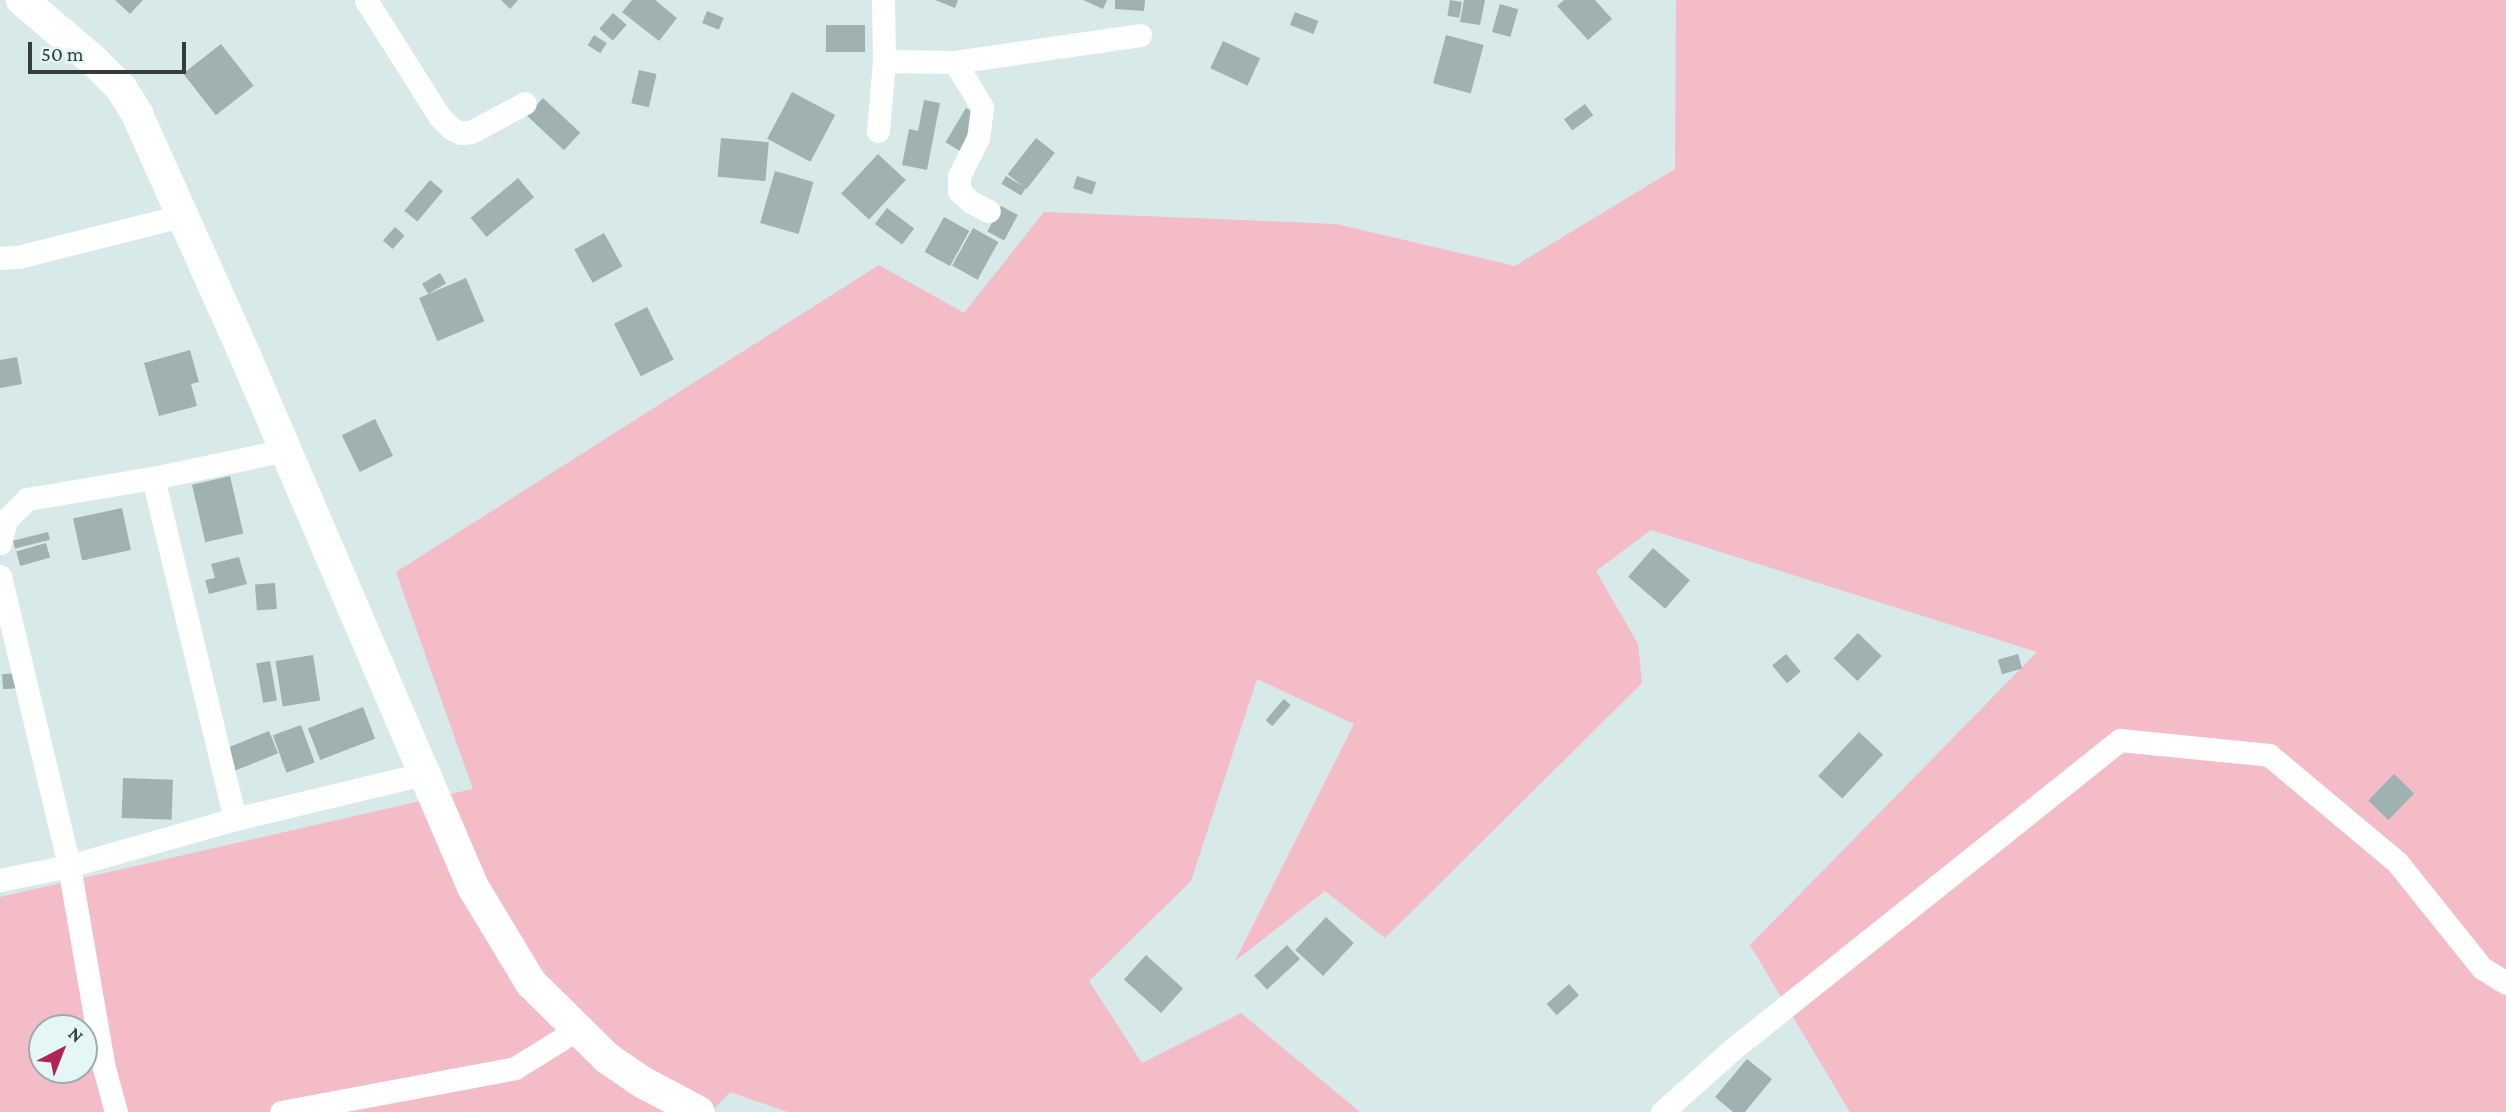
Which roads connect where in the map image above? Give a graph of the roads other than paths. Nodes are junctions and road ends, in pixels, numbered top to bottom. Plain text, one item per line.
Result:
1 (22, 0) edge
2 (366, 0) edge
3 (883, 0) edge
4 (1140, 35) dead end
5 (884, 61) junction
6 (955, 62) junction
7 (525, 103) dead end
8 (878, 131) dead end
9 (989, 211) dead end
10 (181, 216) junction
11 (0, 258) edge
12 (286, 450) junction
13 (153, 478) junction
14 (0, 543) edge
15 (0, 576) edge
16 (422, 774) junction
17 (235, 819) junction
18 (69, 866) junction
19 (0, 880) edge
20 (2506, 983) edge
21 (576, 1030) junction
22 (116, 1112) edge
23 (281, 1112) edge
24 (699, 1112) edge
25 (1662, 1112) edge

1 - 10 street
2 - 7 street
3 - 5 street
4 - 6 street
5 - 6 street
5 - 8 street
6 - 9 street
10 - 11 street
10 - 12 street
12 - 13 street
12 - 16 street
13 - 14 street
13 - 17 street
15 - 18 street
16 - 17 street
16 - 21 street
17 - 18 street
18 - 19 street
18 - 22 street
20 - 25 street
21 - 23 street
21 - 24 street

